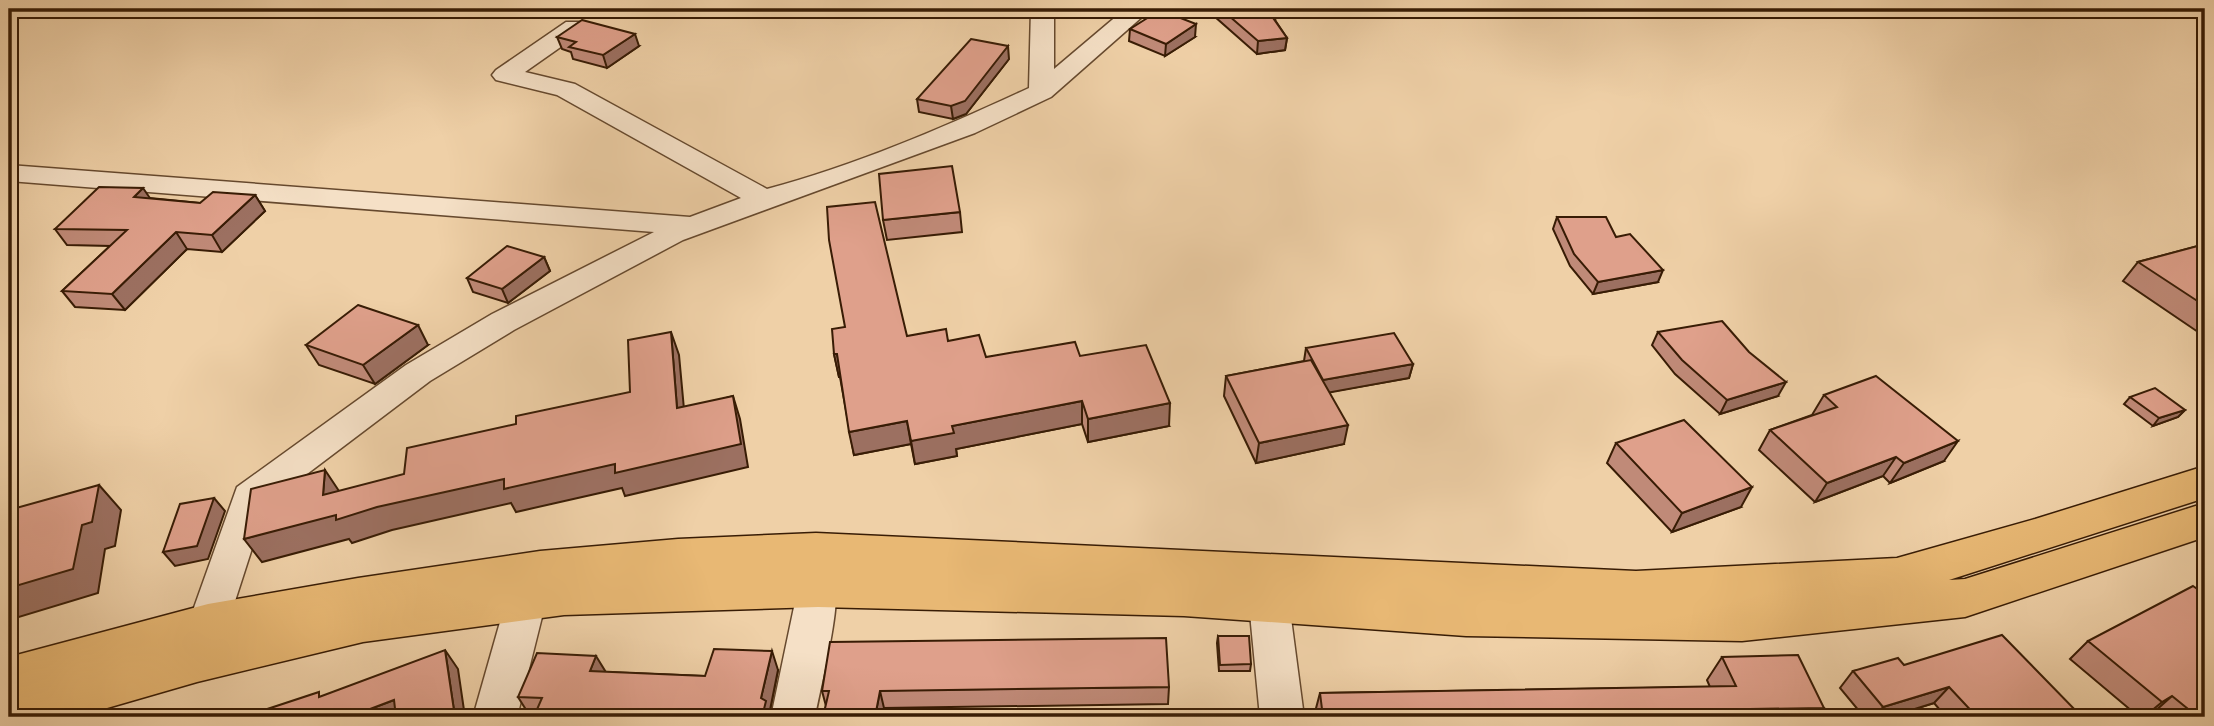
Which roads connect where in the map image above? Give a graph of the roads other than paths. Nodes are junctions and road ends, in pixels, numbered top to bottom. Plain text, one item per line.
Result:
1 (1042, 9) edge
2 (1139, 9) edge
3 (573, 27) edge
4 (1042, 92) junction
5 (9, 173) edge
6 (764, 199) junction
7 (693, 226) junction
8 (2205, 482) edge
9 (2205, 520) edge
10 (817, 569) junction
11 (1265, 587) junction
12 (526, 601) junction
13 (203, 643) junction
14 (9, 679) edge
15 (9, 714) edge
16 (495, 717) edge
17 (793, 717) edge
18 (1282, 717) edge

1 - 4 street
2 - 4 street
3 - 6 street
4 - 6 street
5 - 7 street
6 - 7 street
7 - 13 street
8 - 11 main road
9 - 11 main road
10 - 11 main road
10 - 12 main road
10 - 13 main road
10 - 17 street
11 - 18 street
12 - 13 main road
12 - 16 street
13 - 14 main road
13 - 15 main road

